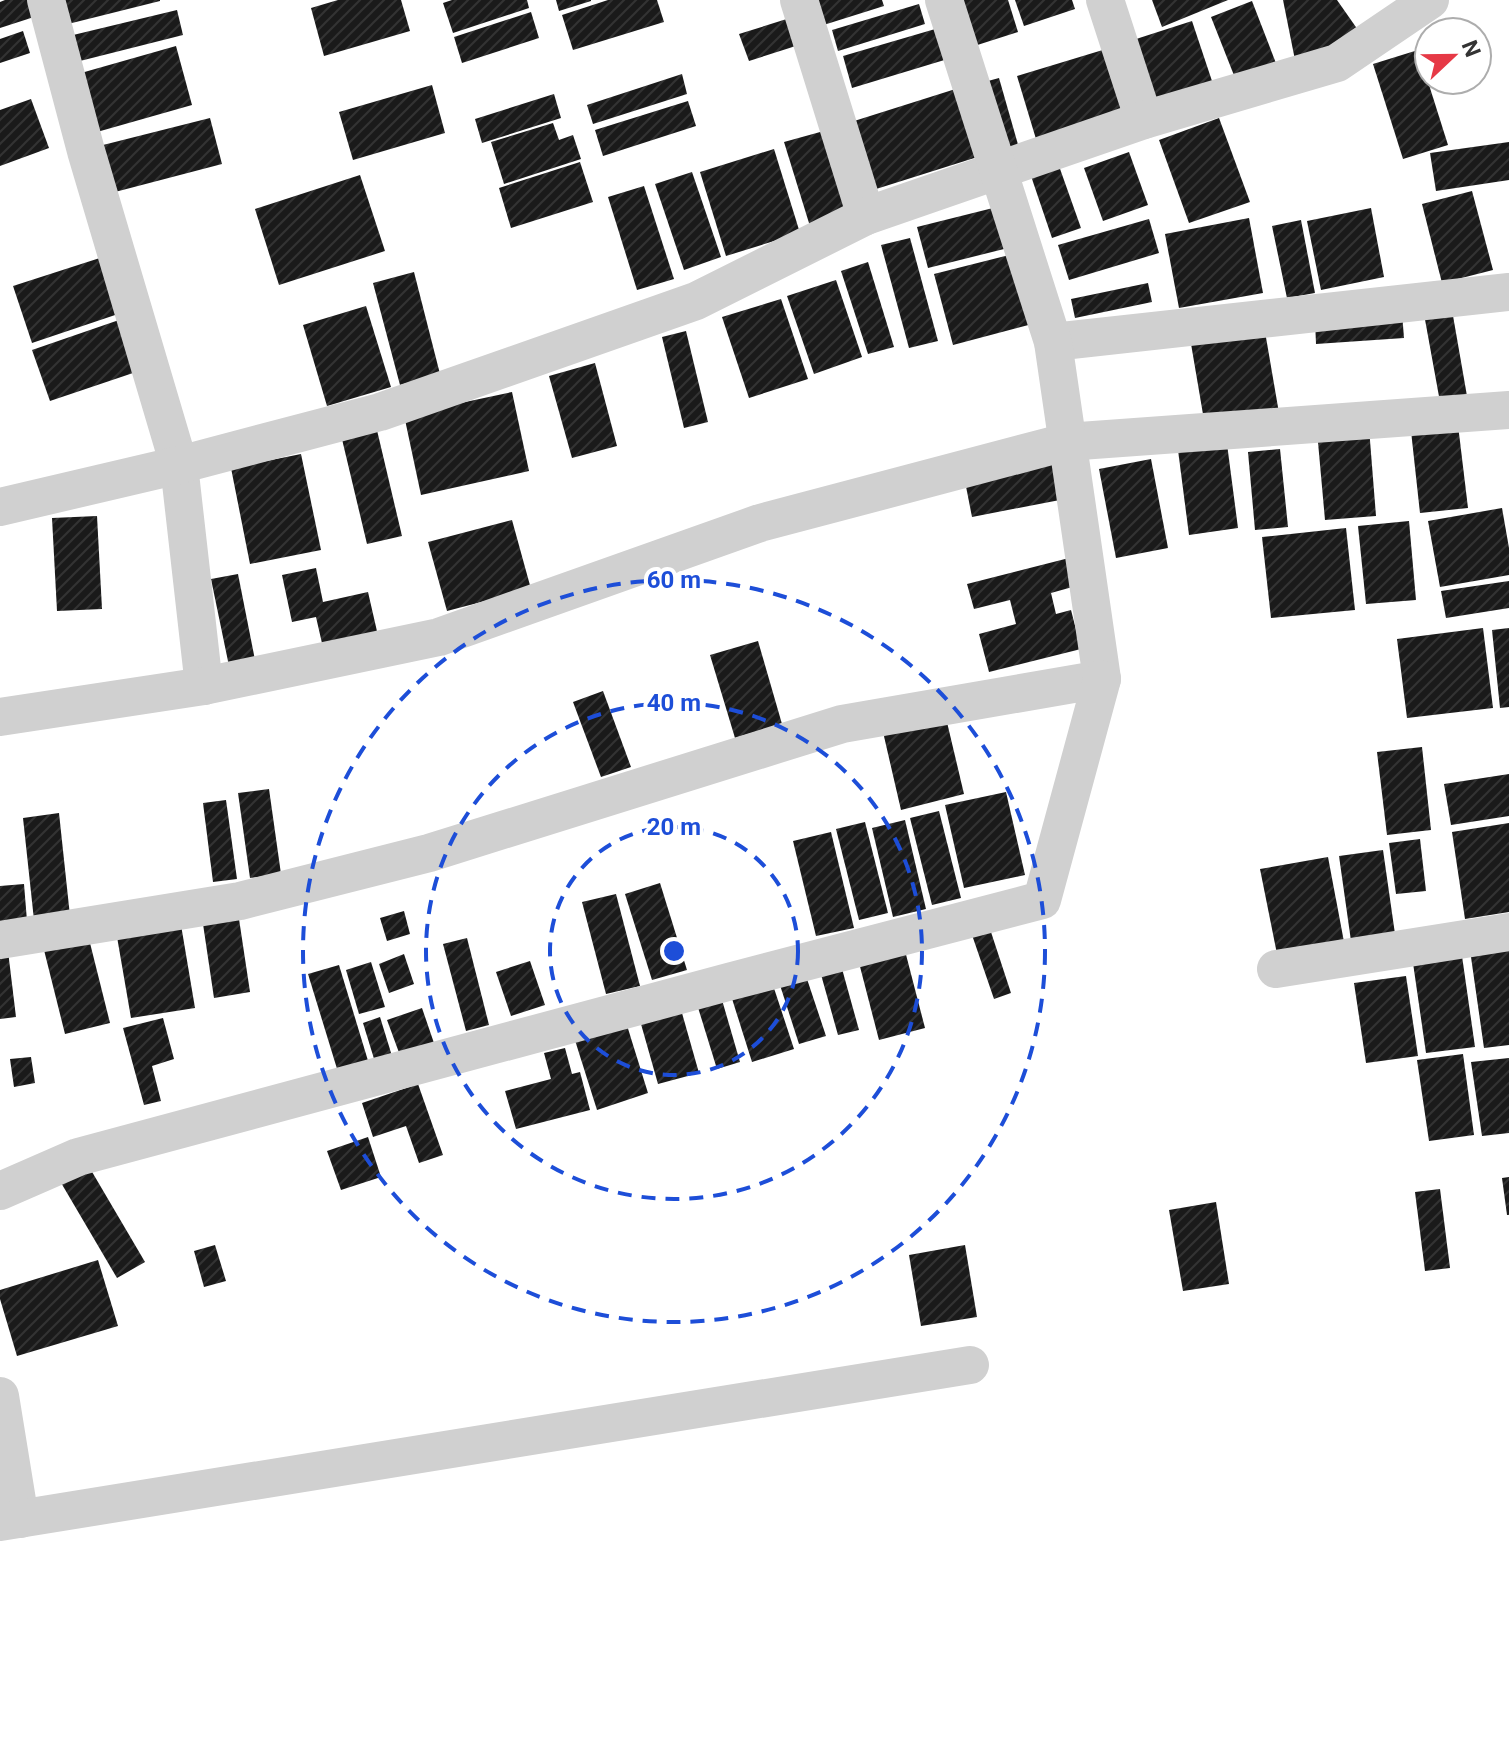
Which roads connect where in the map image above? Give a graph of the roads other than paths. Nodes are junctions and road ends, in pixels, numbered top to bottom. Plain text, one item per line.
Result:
1 (46, 0) edge
2 (799, 0) edge
3 (944, 0) edge
4 (1105, 0) edge
5 (1430, 0) edge
6 (1144, 120) junction
7 (999, 170) junction
8 (866, 216) junction
9 (1509, 292) edge
10 (1053, 342) junction
11 (1509, 410) edge
12 (1066, 442) junction
13 (179, 465) junction
14 (0, 507) edge
15 (1102, 679) junction
16 (204, 686) junction
17 (0, 717) edge
18 (1509, 932) edge
19 (0, 940) edge
20 (1276, 969) dead end
21 (0, 1191) edge
22 (970, 1365) dead end
23 (0, 1396) edge
24 (10, 1520) edge

1 - 13 street
2 - 8 street
3 - 7 street
4 - 6 street
5 - 6 street
6 - 7 street
7 - 8 street
7 - 10 street
8 - 13 street
9 - 10 street
10 - 12 street
11 - 12 street
12 - 15 street
12 - 16 street
13 - 14 street
13 - 16 street
15 - 19 street
15 - 21 street
16 - 17 street
18 - 20 street
22 - 24 street
23 - 24 street

